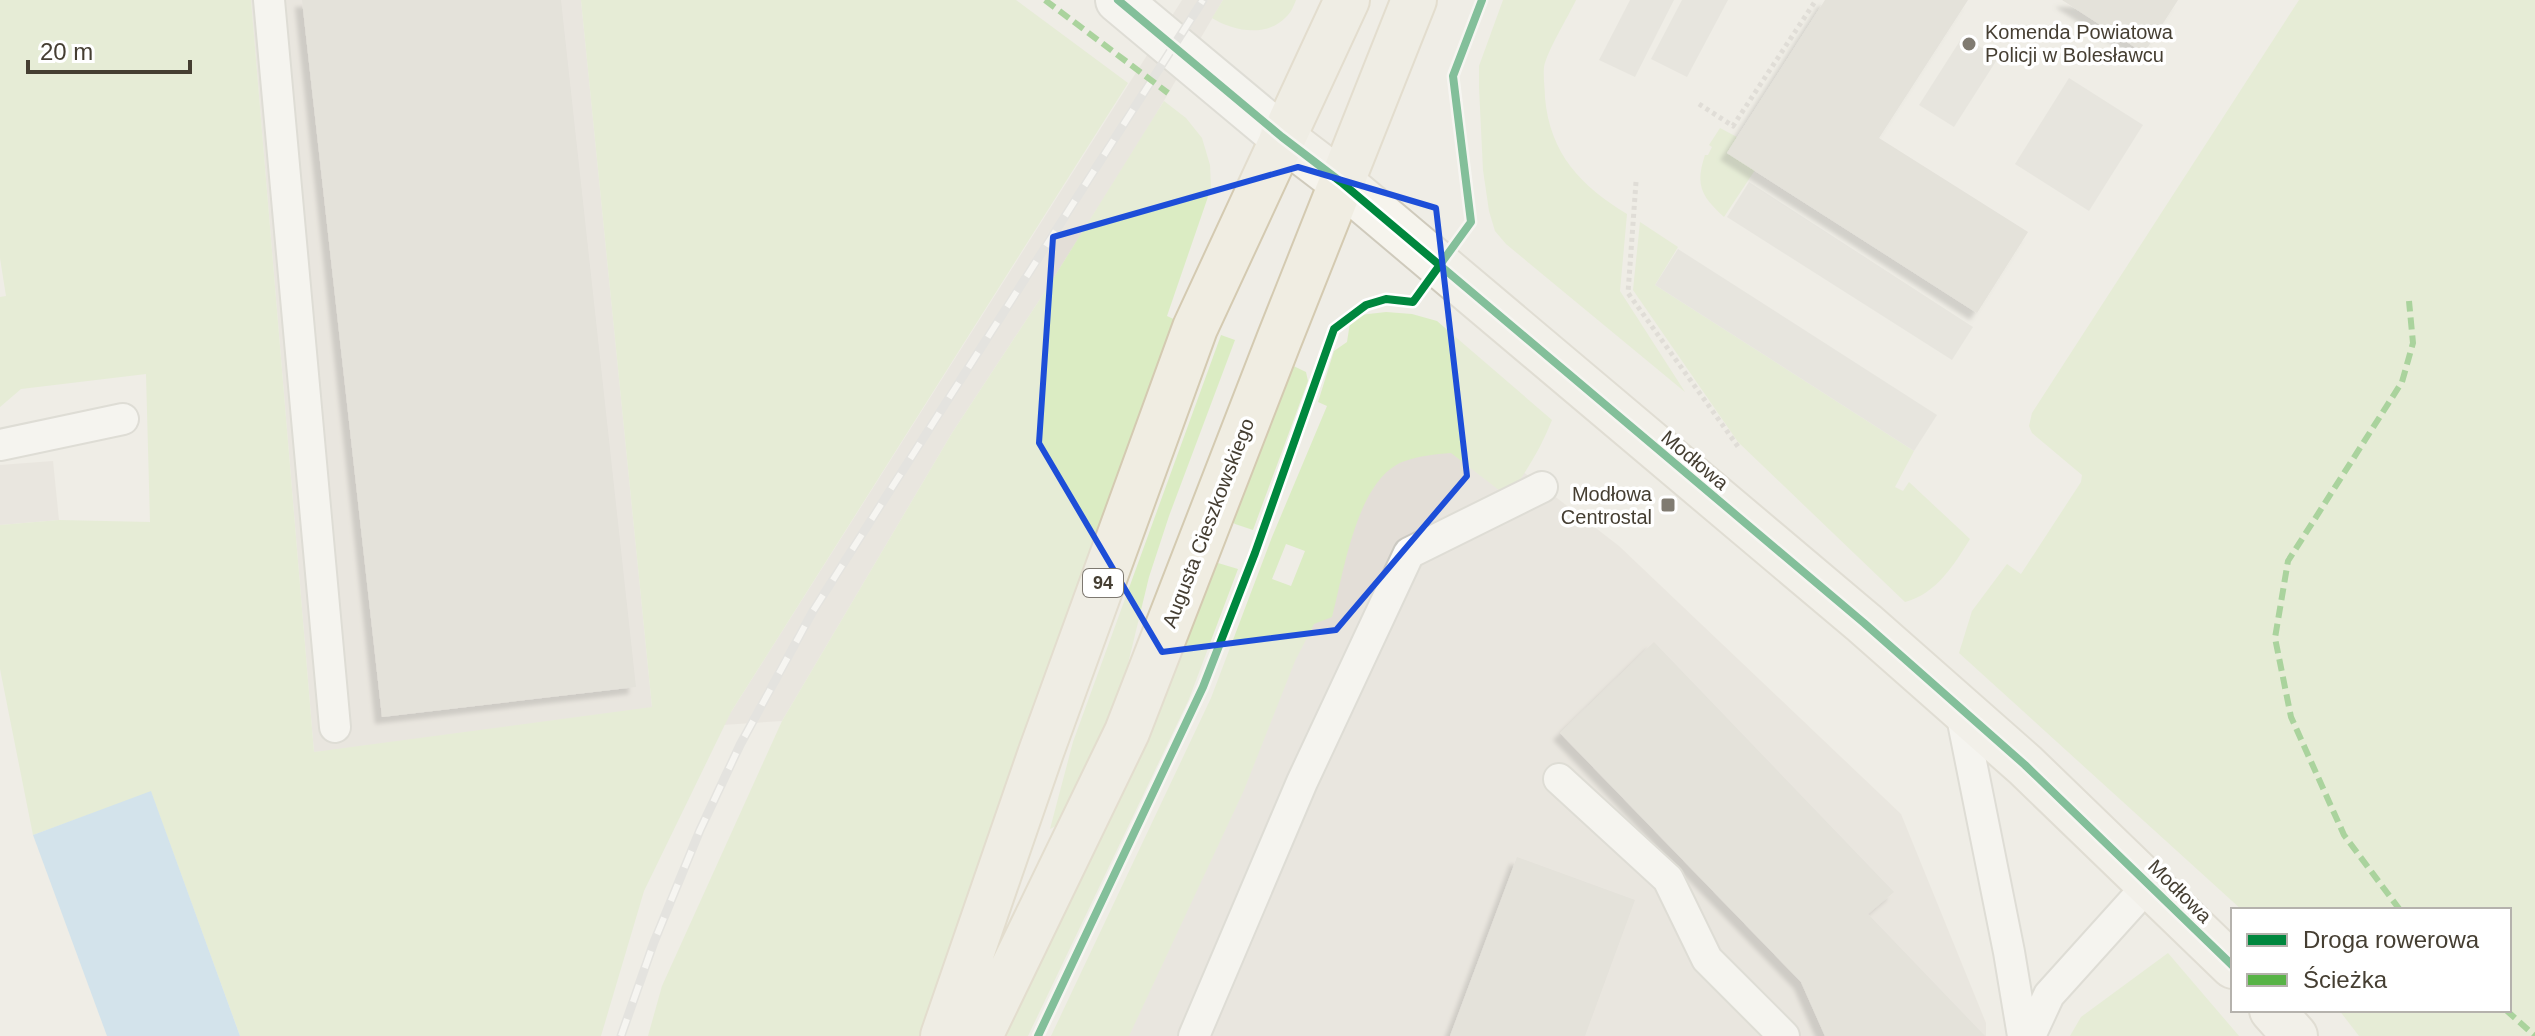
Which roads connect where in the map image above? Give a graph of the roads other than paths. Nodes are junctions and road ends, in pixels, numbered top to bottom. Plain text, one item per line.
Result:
1 (269, 0) edge
2 (1118, 0) edge
3 (1347, 0) edge
4 (1414, 0) edge
5 (1282, 137) junction
6 (1341, 182) junction
7 (123, 419) dead end
8 (0, 445) edge
9 (1542, 487) dead end
10 (1960, 707) junction
11 (335, 727) dead end
12 (1559, 779) dead end
13 (2150, 883) junction
14 (2231, 964) edge
15 (2274, 1012) edge
16 (943, 1036) edge
17 (980, 1036) edge
18 (1194, 1036) edge
19 (1784, 1036) edge
20 (2023, 1036) edge
21 (2030, 1036) edge
22 (2295, 1036) edge

1 - 11 lane
2 - 5 street, Modłowa
3 - 5 main road, 94
4 - 6 main road, Augusta Cieszkowskiego
5 - 6 street, Modłowa
5 - 16 main road, 94
6 - 10 street, Modłowa
6 - 17 main road, Augusta Cieszkowskiego
7 - 8 lane
9 - 18 lane
10 - 13 street, Modłowa
10 - 20 lane
12 - 19 lane
13 - 14 street, Modłowa
13 - 21 lane
15 - 22 street

